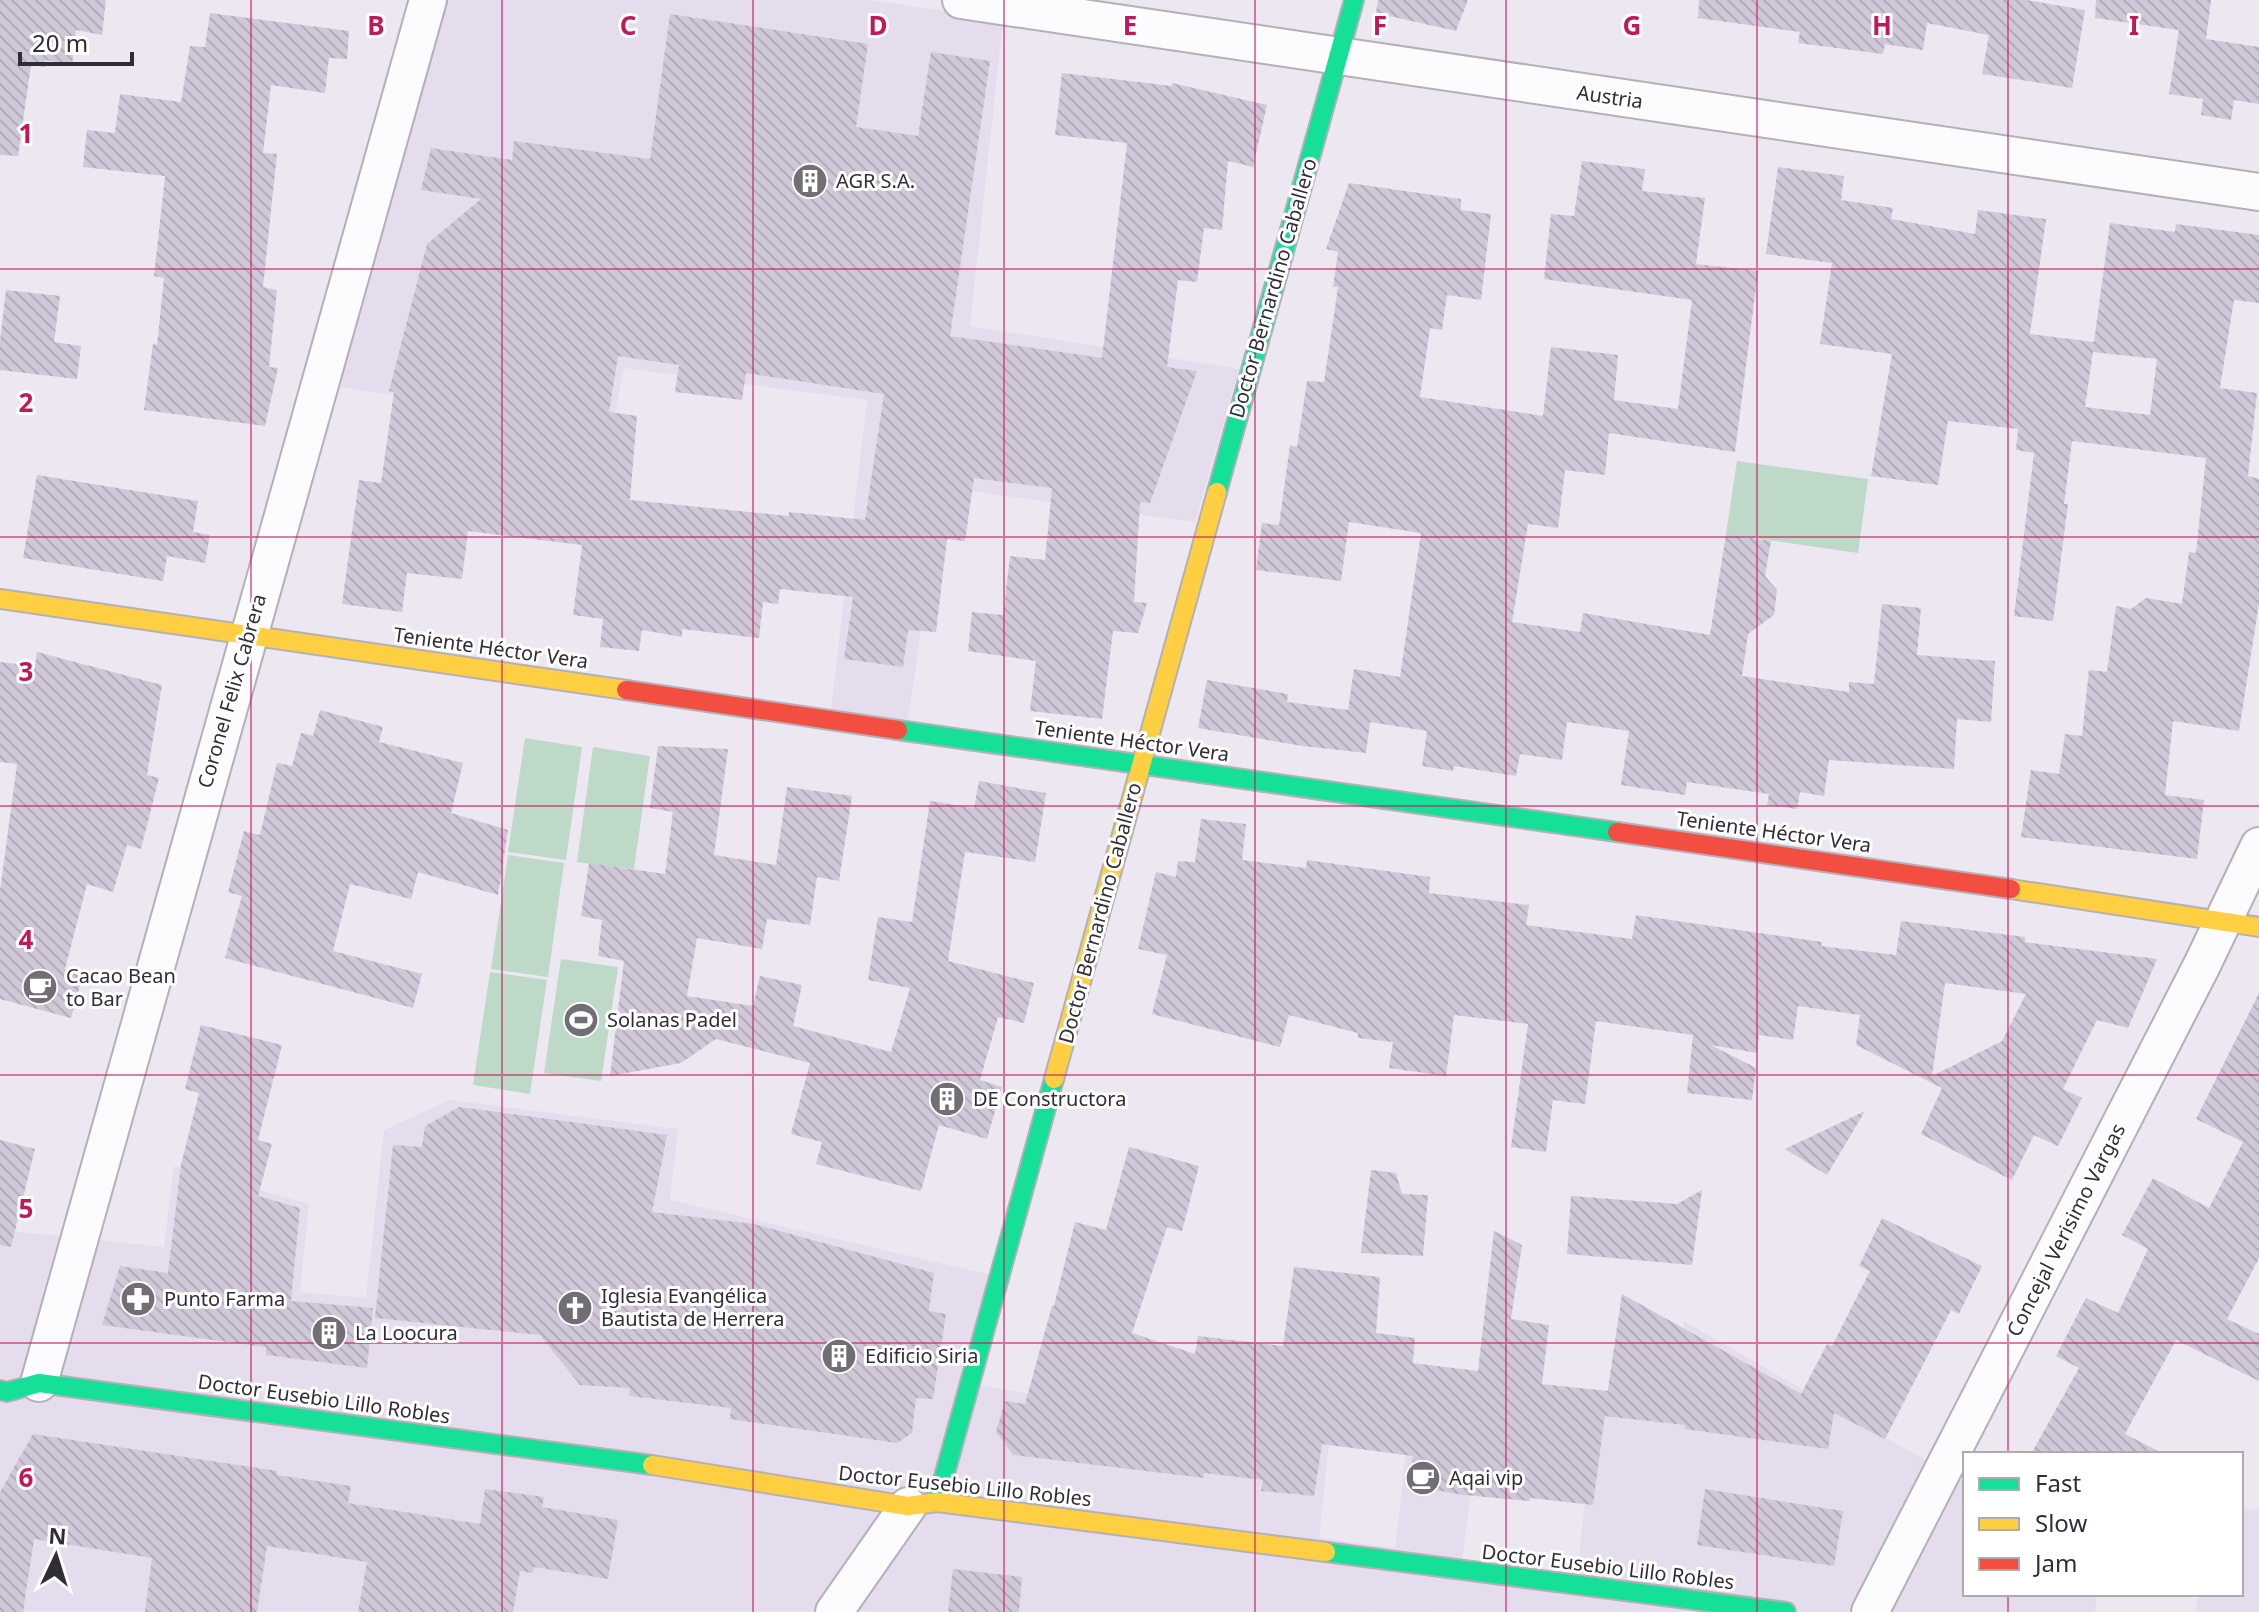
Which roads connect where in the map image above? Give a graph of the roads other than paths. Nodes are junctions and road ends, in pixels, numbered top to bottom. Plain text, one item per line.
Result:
1 (428, 0) edge
2 (961, 0) edge
3 (1354, 0) edge
4 (1338, 57) junction
5 (2259, 192) edge
6 (0, 599) edge
7 (247, 636) junction
8 (1141, 763) junction
9 (2259, 846) edge
10 (2223, 921) junction
11 (2259, 927) edge
12 (11, 1392) edge
13 (923, 1504) junction
14 (834, 1612) edge
15 (1786, 1612) edge
16 (1870, 1612) edge

1 - 7 street, Coronel Felix Cabrera
2 - 4 street, Austria
3 - 4 street, Doctor Bernardino Caballero
4 - 5 street, Austria
4 - 8 street, Doctor Bernardino Caballero
6 - 7 street, Teniente Héctor Vera
7 - 8 street, Teniente Héctor Vera
7 - 12 street, Coronel Felix Cabrera
8 - 10 street, Teniente Héctor Vera
8 - 13 street, Doctor Bernardino Caballero
9 - 10 street, Concejal Verisimo Vargas
10 - 11 street, Teniente Héctor Vera
10 - 16 street, Concejal Verisimo Vargas
12 - 13 street, Doctor Eusebio Lillo Robles
13 - 14 street, Doctor Bernardino Caballero
13 - 15 street, Doctor Eusebio Lillo Robles

